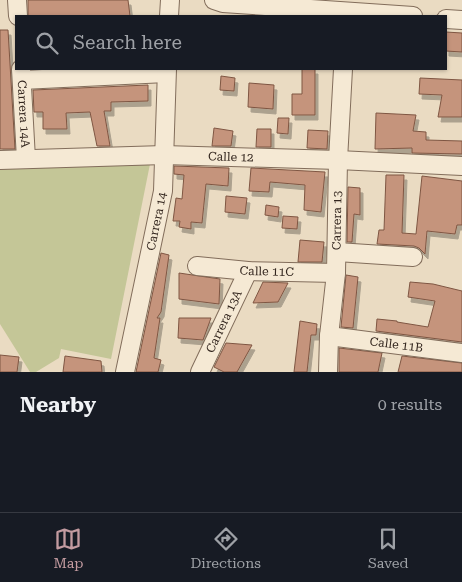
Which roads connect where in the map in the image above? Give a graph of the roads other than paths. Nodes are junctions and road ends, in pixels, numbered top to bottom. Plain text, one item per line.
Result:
1 (17, 0) edge
2 (170, 0) edge
3 (220, 1) edge
4 (346, 9) edge
5 (18, 15) edge
6 (170, 15) edge
7 (404, 15) edge
8 (447, 18) edge
9 (462, 20) edge
10 (343, 70) edge
11 (166, 71) edge
12 (21, 74) edge
13 (164, 155) junction
14 (26, 159) junction
15 (0, 160) edge
16 (338, 160) junction
17 (462, 166) edge
18 (337, 252) junction
19 (413, 257) dead end
20 (197, 266) dead end
21 (248, 271) junction
22 (336, 273) junction
23 (329, 336) junction
24 (462, 353) edge
25 (125, 372) edge
26 (200, 372) edge
27 (328, 372) edge

1 - 5 street
2 - 6 street
3 - 4 street
4 - 7 street
8 - 9 street
10 - 16 street, Carrera 13
11 - 12 street
11 - 13 street, Carrera 14
12 - 14 street, Carrera 14A
13 - 14 street, Calle 12
13 - 16 street, Calle 12
13 - 25 street, Carrera 14
14 - 15 street, Calle 12
16 - 17 street, Calle 12
16 - 18 street, Carrera 13
18 - 19 street
18 - 22 street, Carrera 13
20 - 21 street, Calle 11C
21 - 22 street, Calle 11C
21 - 26 street, Carrera 13A
22 - 23 street, Carrera 13
23 - 24 street, Calle 11B
23 - 27 street, Carrera 13

